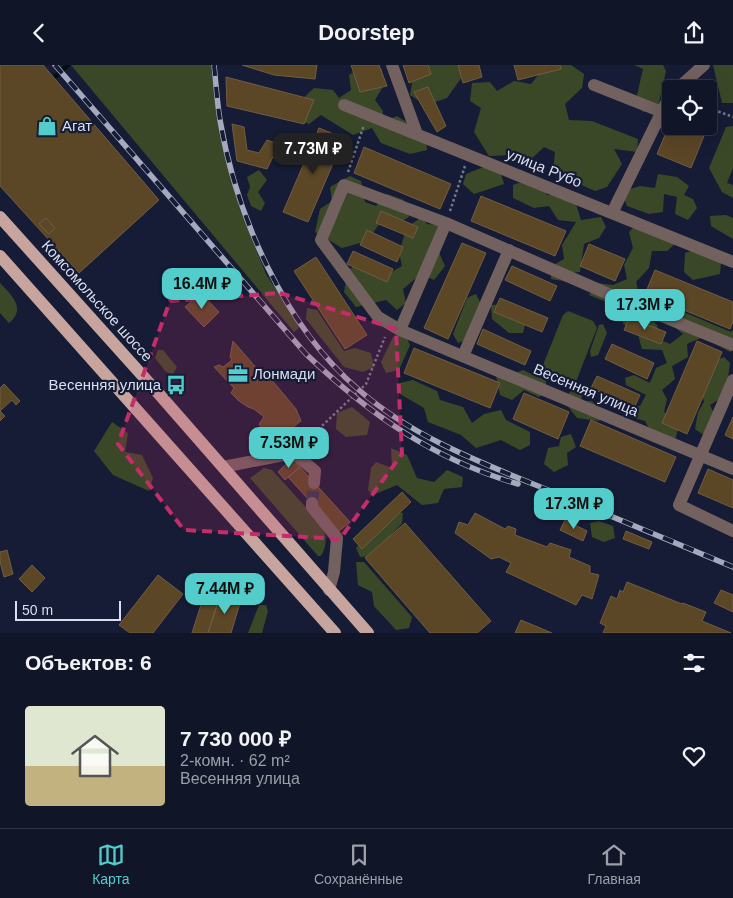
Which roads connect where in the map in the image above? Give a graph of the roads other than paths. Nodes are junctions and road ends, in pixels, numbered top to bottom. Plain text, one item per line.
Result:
1 (392, 65) edge
2 (704, 65) edge
3 (687, 80) edge
4 (594, 85) dead end
5 (344, 105) dead end
6 (662, 112) joint
7 (416, 134) junction
8 (612, 213) junction
9 (0, 217) edge
10 (446, 223) junction
11 (509, 250) junction
12 (0, 255) edge
13 (733, 262) edge
14 (395, 327) junction
15 (733, 345) edge
16 (463, 356) junction
17 (733, 380) edge
18 (701, 456) junction
19 (223, 467) junction
20 (733, 469) edge
21 (314, 483) tunnel mouth
22 (312, 503) tunnel mouth
23 (733, 531) edge
24 (329, 591) junction
25 (335, 633) edge
26 (368, 633) edge

1 - 7 street
2 - 3 street
4 - 6 street
5 - 7 street, улица Рубо
6 - 8 street
7 - 8 street, улица Рубо
8 - 13 street, улица Рубо
9 - 19 main road, Комсомольское шоссе
10 - 11 street
10 - 14 street
10 - 14 street, Весенняя улица
11 - 15 street
11 - 16 street
12 - 25 main road
14 - 16 street, Весенняя улица
16 - 18 street, Весенняя улица
17 - 18 street
18 - 20 street, Весенняя улица
18 - 23 street
19 - 21 street
19 - 24 main road, Комсомольское шоссе
22 - 24 street
24 - 26 main road, Комсомольское шоссе

